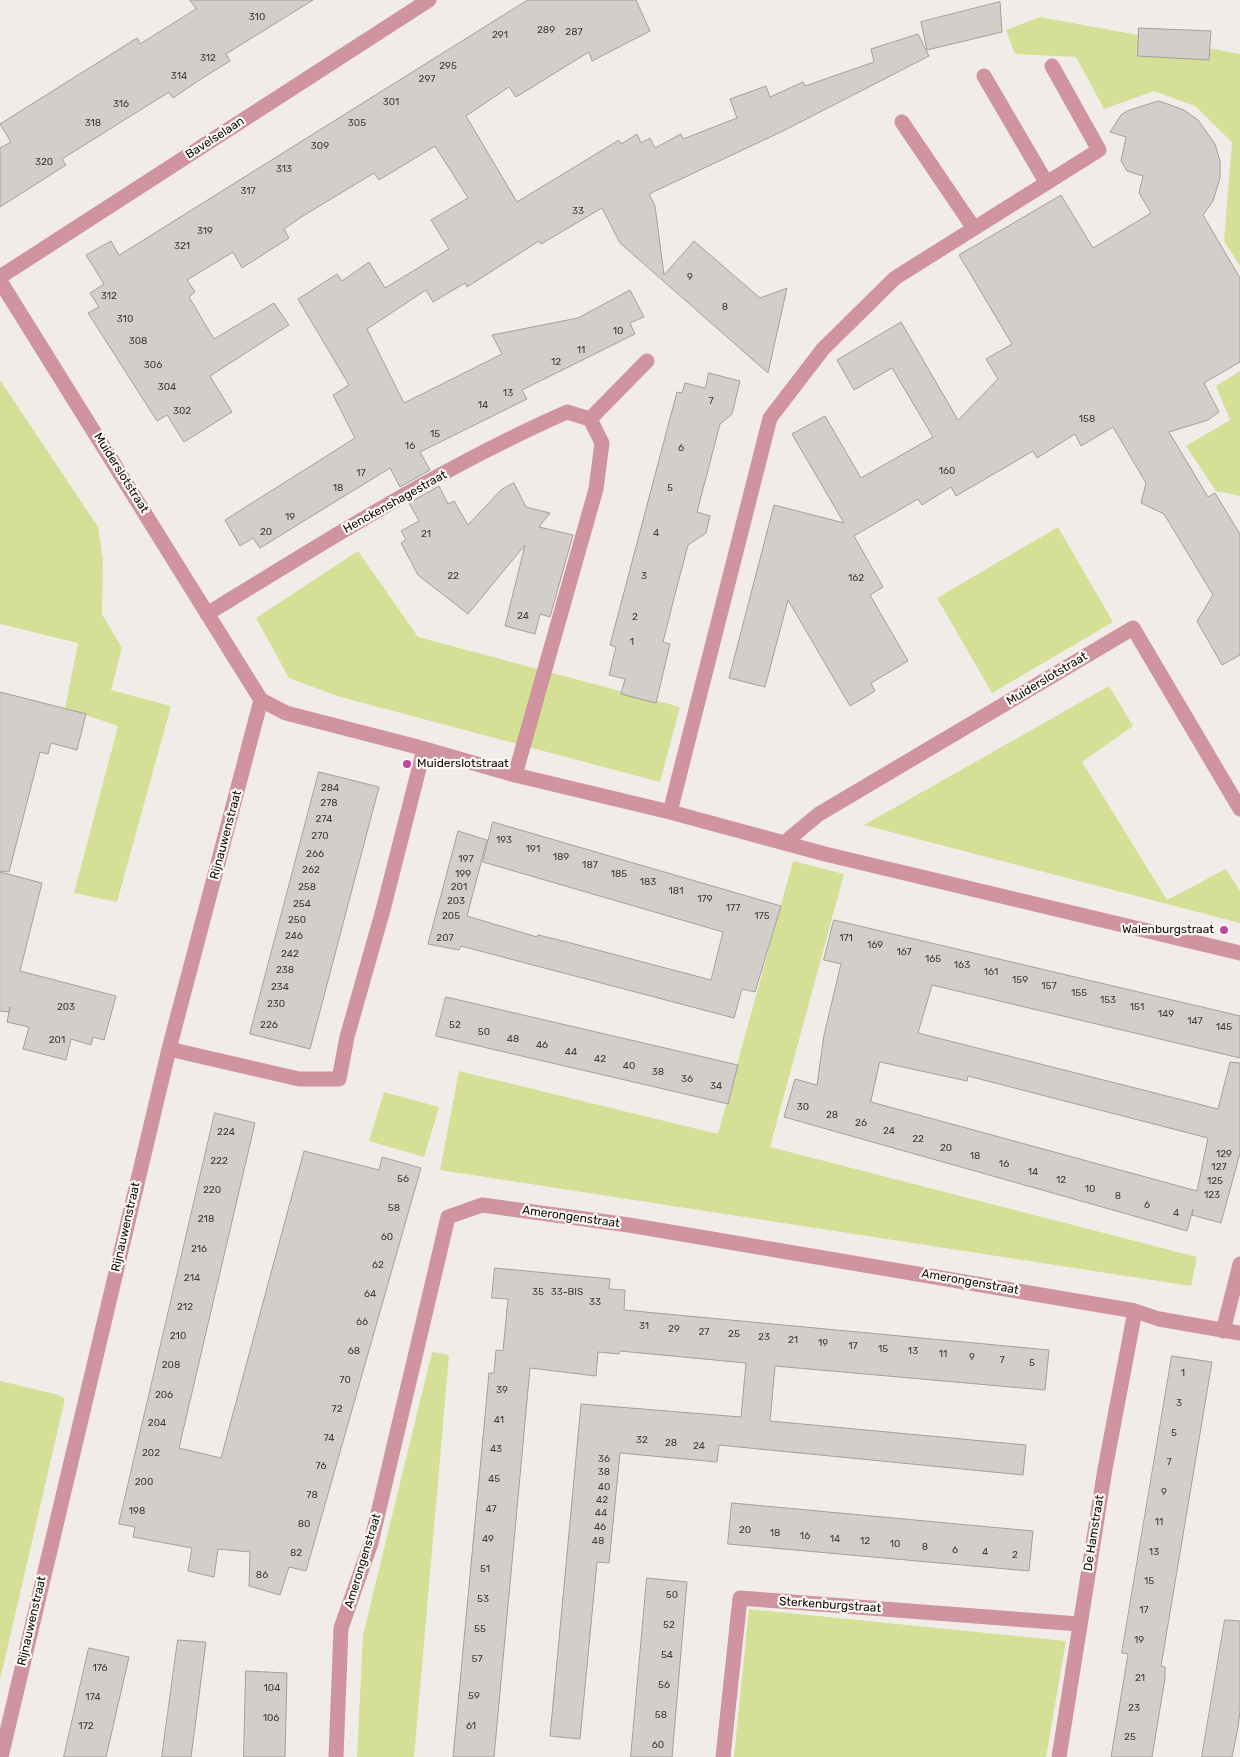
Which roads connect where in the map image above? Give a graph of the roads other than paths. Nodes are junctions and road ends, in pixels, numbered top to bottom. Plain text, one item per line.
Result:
1 (429, 0) edge
2 (1052, 66) dead end
3 (984, 76) dead end
4 (902, 122) dead end
5 (1046, 182) junction
6 (973, 228) junction
7 (0, 277) edge
8 (0, 281) edge
9 (647, 360) dead end
10 (590, 419) junction
11 (207, 614) junction
12 (261, 700) junction
13 (424, 748) junction
14 (515, 775) junction
15 (1240, 809) edge
16 (670, 812) junction
17 (784, 843) junction
18 (1240, 953) edge
19 (169, 1049) junction
20 (1240, 1264) edge
21 (1135, 1311) junction
22 (1223, 1331) junction
23 (1240, 1333) edge
24 (1080, 1624) junction
25 (1, 1757) edge
26 (336, 1757) edge
27 (723, 1757) edge
28 (1059, 1757) edge

1 - 7 street, Bavelselaan
2 - 5 street
3 - 5 street
4 - 6 street
5 - 6 street
6 - 16 street
8 - 11 street, Muiderslotstraat
9 - 10 street
10 - 11 street, Henckenshagestraat
10 - 14 street
11 - 12 street, Muiderslotstraat
12 - 13 street
12 - 19 street, Rijnauwenstraat
13 - 14 street
13 - 19 street
14 - 16 street
15 - 17 street, Muiderslotstraat
16 - 17 street
17 - 18 street
19 - 25 street, Rijnauwenstraat
20 - 22 street
21 - 22 street, Amerongenstraat
21 - 24 street, De Hamstraat
21 - 26 street, Amerongenstraat
22 - 23 street, Amerongenstraat
24 - 27 street, Sterkenburgstraat
24 - 28 street, De Hamstraat

